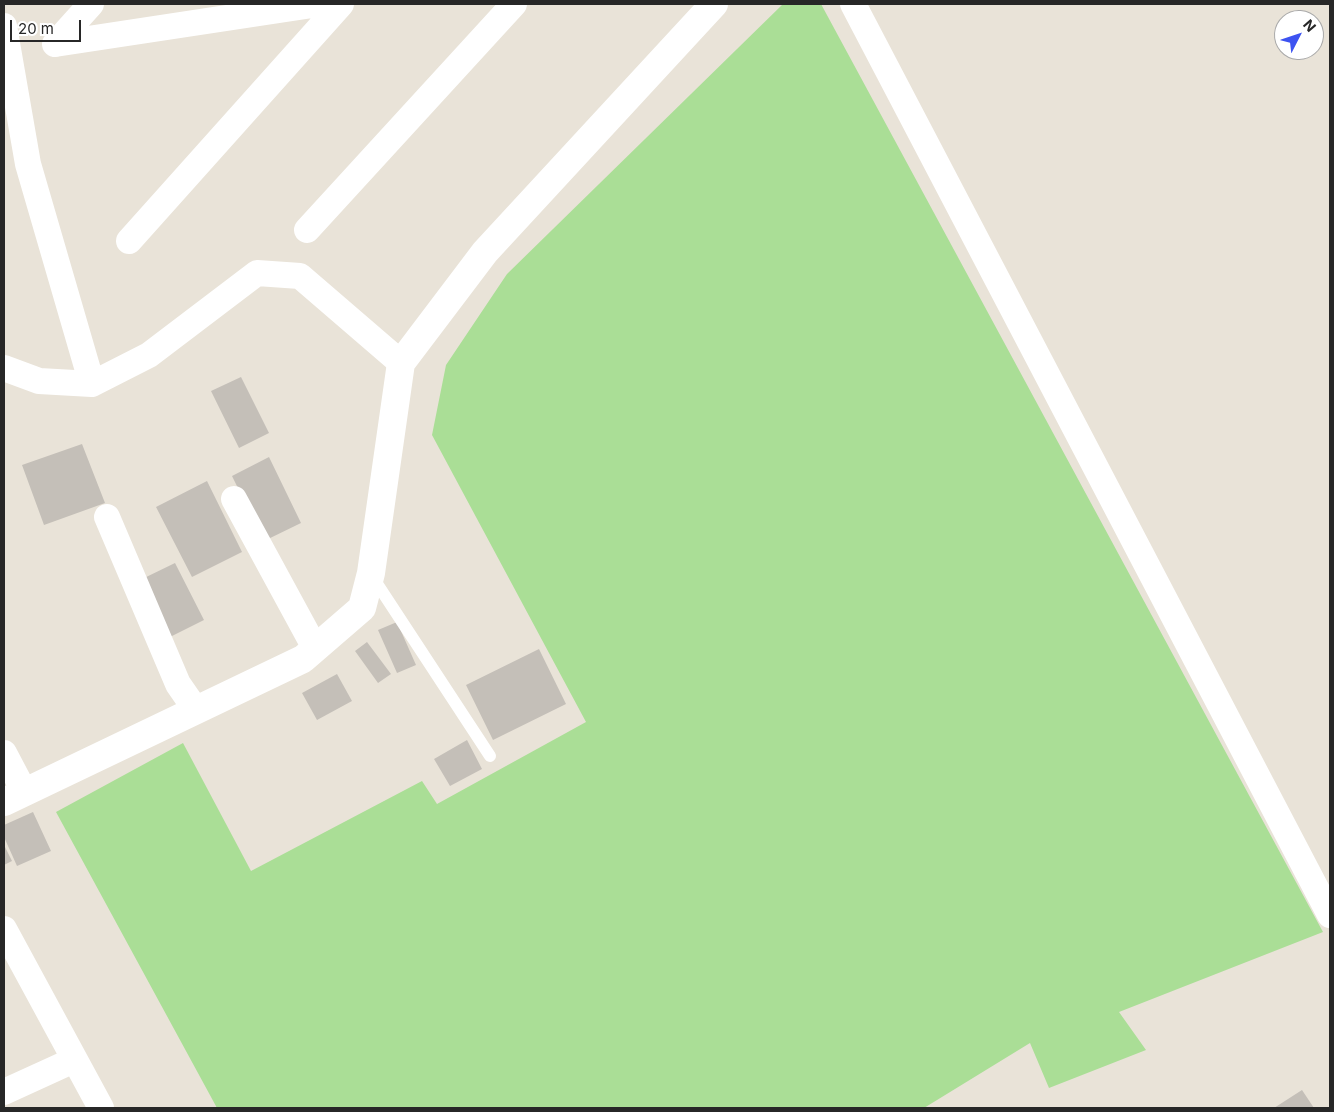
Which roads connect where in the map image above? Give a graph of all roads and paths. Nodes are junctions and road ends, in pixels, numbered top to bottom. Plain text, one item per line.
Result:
1 (91, 4) edge
2 (319, 4) edge
3 (341, 4) edge
4 (514, 4) edge
5 (714, 4) edge
6 (853, 4) edge
7 (243, 10) edge
8 (4, 26) edge
9 (307, 230) dead end
10 (129, 241) dead end
11 (401, 363) junction
12 (4, 368) edge
13 (92, 384) junction
14 (234, 499) dead end
15 (107, 517) dead end
16 (371, 573) junction
17 (315, 648) junction
18 (196, 710) junction
19 (4, 753) edge
20 (490, 756) dead end
21 (14, 796) edge
22 (1330, 915) edge
23 (4, 929) edge
24 (74, 1060) junction
25 (4, 1092) edge
26 (101, 1108) edge

1 - 7 street
2 - 7 street
3 - 10 street
4 - 9 street
5 - 11 street
6 - 22 street
8 - 13 street
11 - 13 street
11 - 16 street
12 - 13 street
14 - 17 street
15 - 18 street
16 - 17 street
16 - 20 lane
17 - 18 street
18 - 21 street
19 - 21 street
23 - 24 street
24 - 25 street
24 - 26 street

